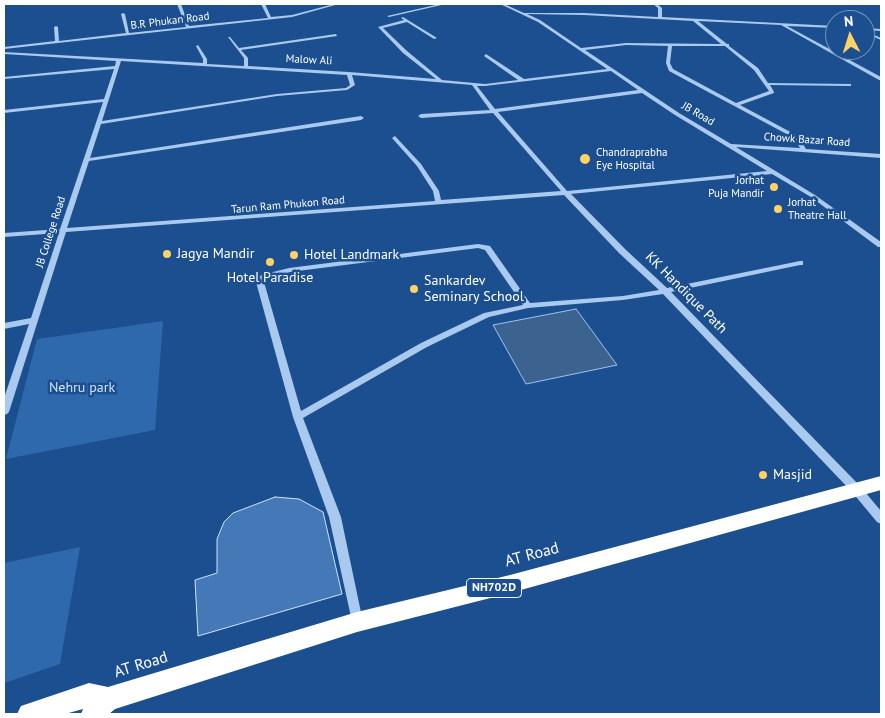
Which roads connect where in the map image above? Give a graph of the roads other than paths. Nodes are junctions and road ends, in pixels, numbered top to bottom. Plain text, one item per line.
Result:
1 (179, 4) edge
2 (263, 4) edge
3 (312, 4) edge
4 (337, 4) edge
5 (444, 4) edge
6 (502, 4) edge
7 (655, 4) edge
8 (317, 8) junction
9 (525, 13) junction
10 (123, 14) dead end
11 (397, 14) junction
12 (389, 16) dead end
13 (660, 17) junction
14 (270, 18) junction
15 (694, 19) junction
16 (407, 21) junction
17 (781, 24) junction
18 (825, 26) edge
19 (56, 27) dead end
20 (188, 28) junction
21 (128, 35) junction
22 (336, 35) dead end
23 (229, 38) dead end
24 (435, 38) dead end
25 (57, 43) junction
26 (670, 44) junction
27 (728, 45) junction
28 (198, 46) dead end
29 (4, 48) edge
30 (238, 49) junction
31 (581, 49) junction
32 (4, 52) edge
33 (486, 55) dead end
34 (118, 63) junction
35 (204, 65) junction
36 (246, 67) junction
37 (611, 70) junction
38 (349, 73) junction
39 (4, 78) edge
40 (881, 79) edge
41 (440, 80) junction
42 (522, 80) junction
43 (766, 84) junction
44 (474, 85) junction
45 (849, 85) dead end
46 (643, 92) junction
47 (106, 100) junction
48 (737, 104) junction
49 (4, 111) edge
50 (494, 111) junction
51 (422, 116) dead end
52 (361, 118) dead end
53 (98, 123) junction
54 (395, 138) dead end
55 (731, 144) junction
56 (804, 150) junction
57 (881, 156) edge
58 (87, 160) junction
59 (775, 172) junction
60 (569, 192) junction
61 (438, 201) junction
62 (64, 232) junction
63 (4, 235) edge
64 (4, 240) edge
65 (881, 245) edge
66 (800, 263) dead end
67 (665, 292) junction
68 (528, 306) junction
69 (34, 320) junction
70 (4, 326) edge
71 (4, 412) edge
72 (298, 417) junction
73 (881, 483) edge
74 (856, 489) junction
75 (881, 519) edge
76 (357, 622) junction
77 (100, 706) edge
78 (29, 714) edge

1 - 20 street
2 - 14 street
3 - 8 street
4 - 8 street, B.R Phukan Road
5 - 11 street
6 - 9 street, JB Road
7 - 13 street
8 - 14 street, B.R Phukan Road
9 - 13 street
9 - 31 street, JB Road
10 - 21 street
11 - 12 street
11 - 16 street
13 - 15 street
14 - 20 street, B.R Phukan Road
15 - 17 street
15 - 27 street
16 - 24 street
16 - 41 street
17 - 18 street
17 - 40 street
19 - 25 street
20 - 21 street, B.R Phukan Road
21 - 25 street, B.R Phukan Road
22 - 30 street
23 - 30 street
25 - 29 street, B.R Phukan Road
26 - 27 street
26 - 31 street
26 - 48 street
27 - 43 street
28 - 35 street
30 - 36 street
31 - 37 street, JB Road
32 - 34 street, Malow Ali
33 - 42 street
34 - 35 street, Malow Ali
34 - 39 street
34 - 47 street, JB College Road
35 - 36 street, Malow Ali
36 - 38 street, Malow Ali
37 - 42 street, Malow Ali
37 - 46 street, JB Road
38 - 41 street, Malow Ali
38 - 53 street
41 - 44 street, Malow Ali
42 - 44 street, Malow Ali
43 - 45 street
43 - 48 street
44 - 50 street, KK Handique Path
46 - 50 street
46 - 55 street, JB Road
47 - 49 street
47 - 53 street, JB College Road
48 - 56 street
50 - 51 street
50 - 60 street, KK Handique Path
52 - 58 street
53 - 58 street, JB College Road
54 - 61 street
55 - 56 street, Chowk Bazar Road
55 - 59 street, JB Road
56 - 57 street, Chowk Bazar Road
58 - 62 street, JB College Road
59 - 60 street, Tarun Ram Phukon Road
59 - 65 street, JB Road
60 - 61 street, Tarun Ram Phukon Road
60 - 62 street, Tarun Ram Phukon Road
60 - 67 street, KK Handique Path
61 - 62 street, Tarun Ram Phukon Road
62 - 63 street, Tarun Ram Phukon Road
62 - 64 street, Tarun Ram Phukon Road
62 - 69 street, JB College Road
66 - 67 street
67 - 68 street
67 - 74 street, KK Handique Path
68 - 72 street
68 - 72 street
69 - 70 street
69 - 71 street, JB College Road
72 - 76 street
73 - 74 highway, AT Road / NH702D
74 - 75 street, KK Handique Path
74 - 76 highway, AT Road / NH702D
76 - 77 highway, AT Road / NH702D
77 - 78 highway, AT Road / NH702D

